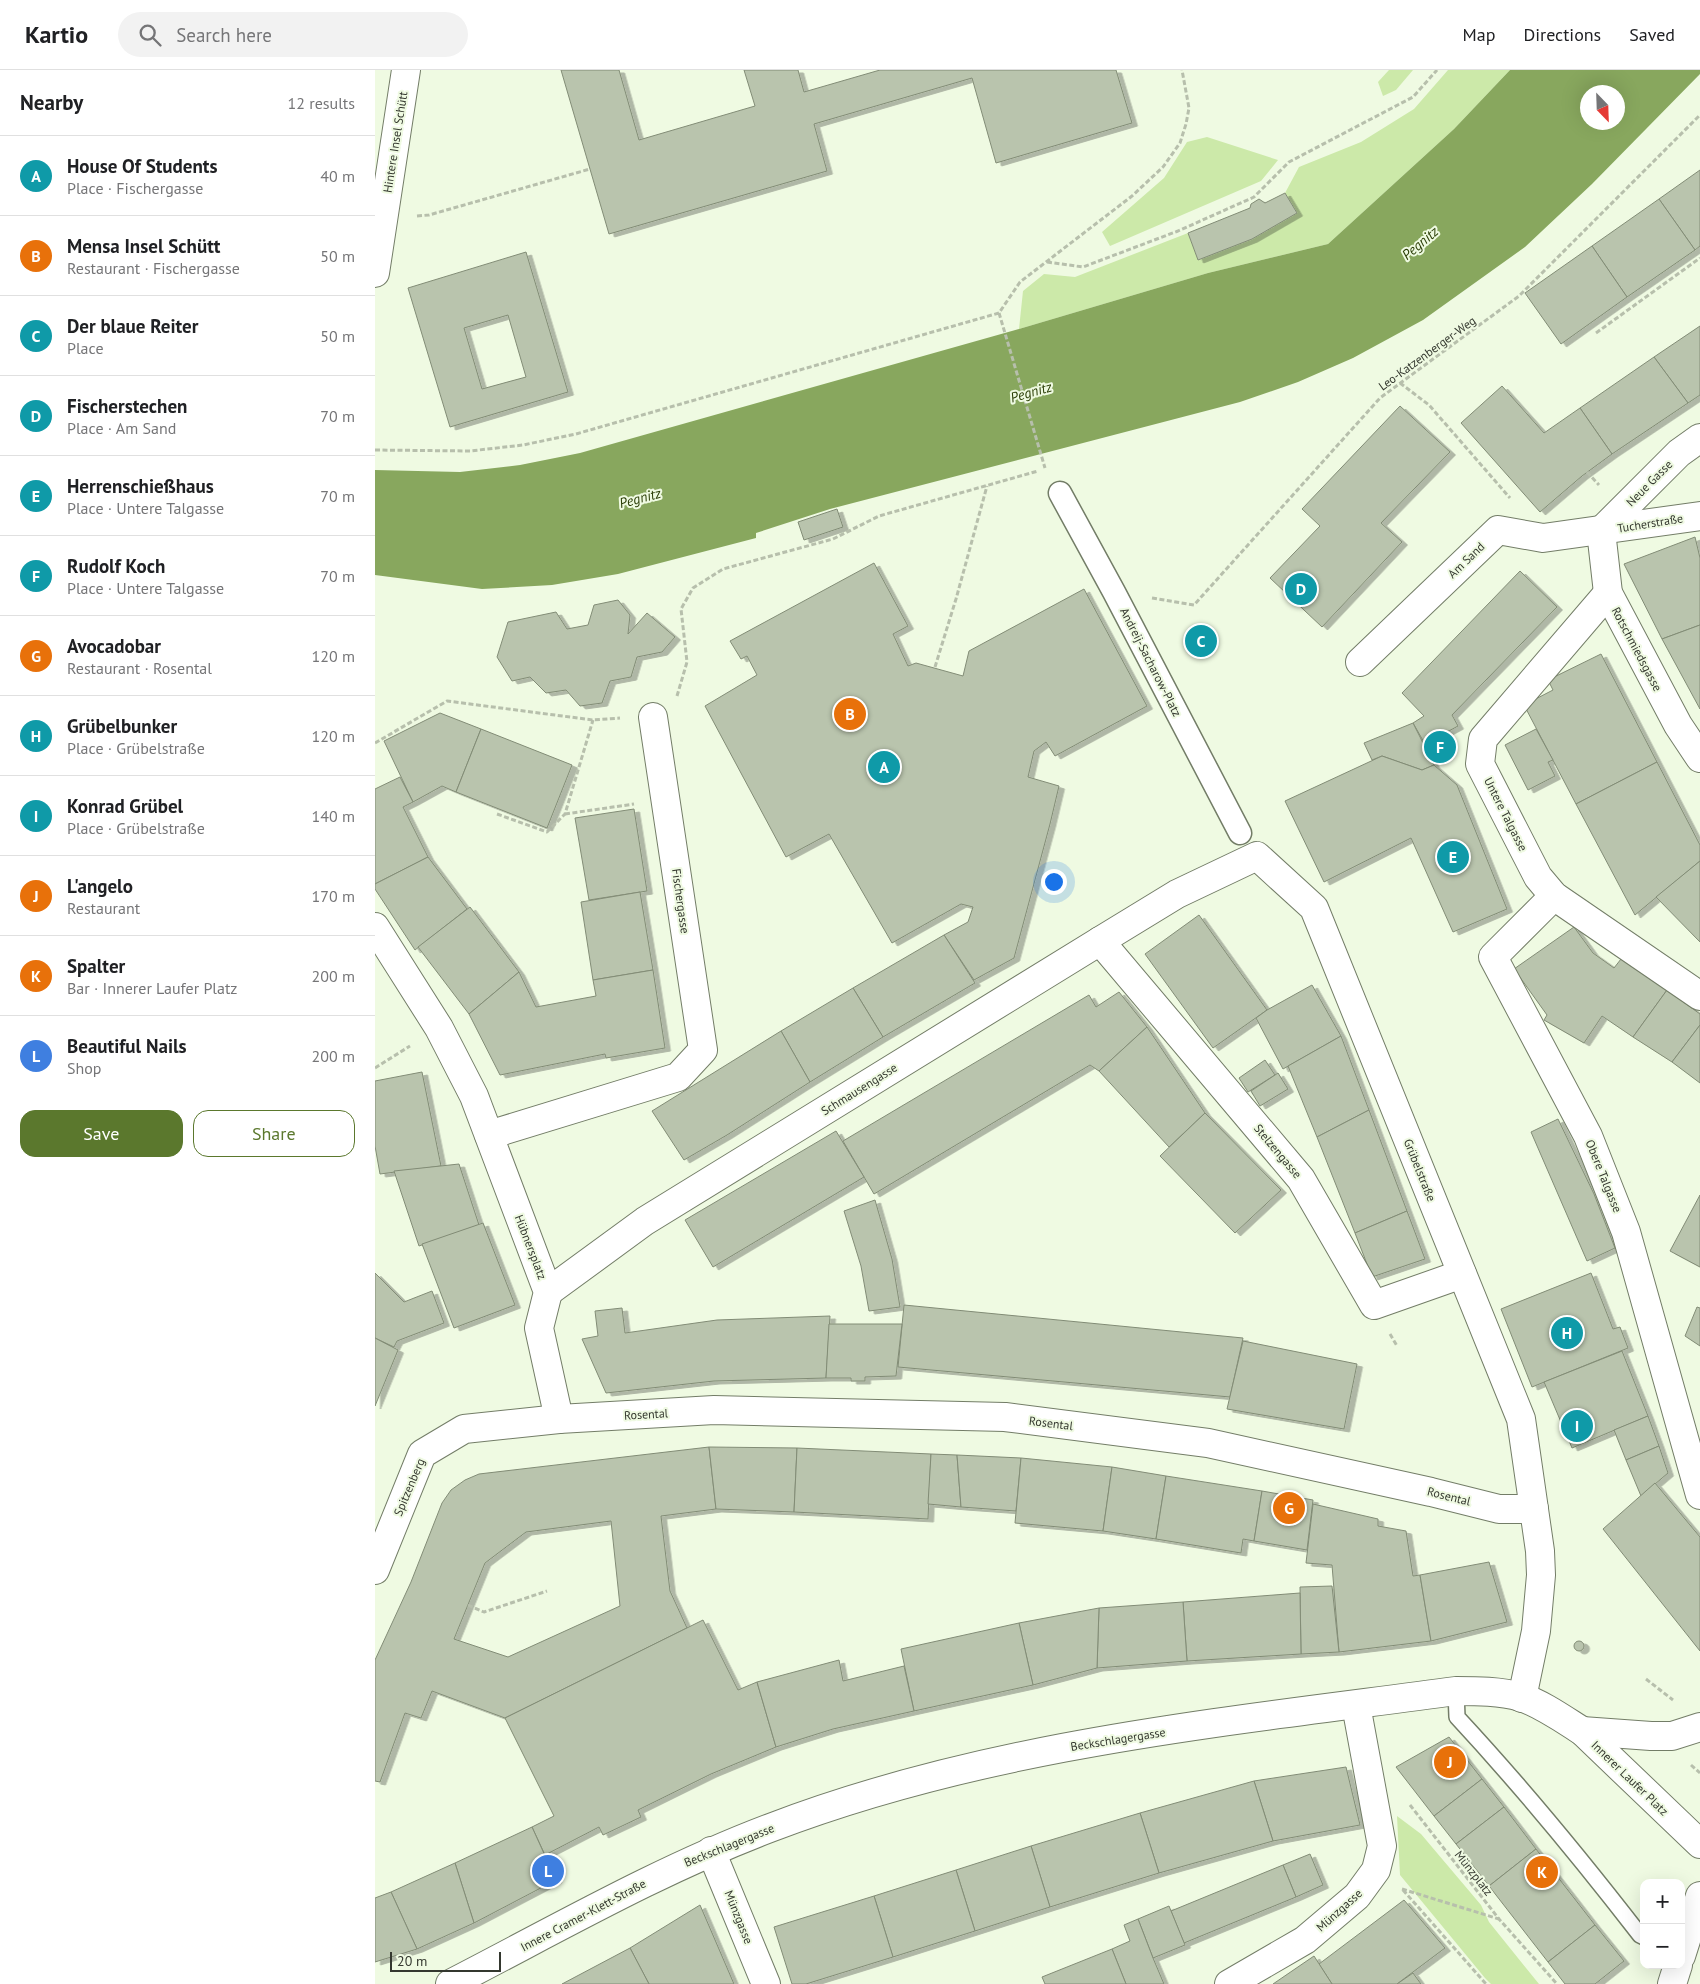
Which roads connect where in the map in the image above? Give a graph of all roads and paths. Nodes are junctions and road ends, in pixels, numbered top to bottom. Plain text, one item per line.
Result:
1 (406, 70) edge
2 (1182, 70) edge
3 (1437, 70) edge
4 (1700, 115) edge
5 (590, 169) dead end
6 (429, 216) dead end
7 (1700, 258) edge
8 (1046, 262) junction
9 (375, 273) edge
10 (999, 313) junction
11 (1596, 333) dead end
12 (1400, 383) junction
13 (1700, 438) edge
14 (375, 450) edge
15 (987, 485) junction
16 (1060, 493) dead end
17 (1700, 516) edge
18 (1601, 531) junction
19 (1543, 538) junction
20 (1114, 592) junction
21 (1608, 593) junction
22 (1360, 662) dead end
23 (935, 667) dead end
24 (653, 717) junction
25 (593, 720) junction
26 (375, 743) edge
27 (1700, 758) edge
28 (666, 800) junction
29 (497, 814) dead end
30 (565, 814) junction
31 (1240, 833) dead end
32 (1177, 894) joint
33 (1554, 896) junction
34 (375, 927) edge
35 (1100, 941) junction
36 (1700, 996) edge
37 (439, 1028) junction
38 (375, 1068) edge
39 (489, 1135) junction
40 (1462, 1274) junction
41 (548, 1292) junction
42 (559, 1419) junction
43 (1700, 1495) edge
44 (1534, 1509) junction
45 (375, 1570) edge
46 (547, 1591) dead end
47 (468, 1605) dead end
48 (1456, 1691) junction
49 (1522, 1698) junction
50 (1356, 1705) junction
51 (1700, 1727) edge
52 (1582, 1731) junction
53 (1372, 1793) junction
54 (1700, 1844) edge
55 (711, 1851) junction
56 (663, 1873) joint
57 (1401, 1888) dead end
58 (1700, 1896) edge
59 (1428, 1916) dead end
60 (1499, 1918) junction
61 (1640, 1935) edge
62 (1685, 1943) edge
63 (1677, 1969) edge
64 (450, 1984) edge
65 (766, 1984) edge
66 (1229, 1984) edge
67 (1486, 1984) edge
68 (1557, 1984) edge
69 (1672, 1984) edge

1 - 9 street, Hintere Insel Schütt
2 - 8 path
3 - 8 path
4 - 12 path, Leo-Katzenberger-Weg
5 - 6 path
7 - 11 path
8 - 10 path
10 - 14 path
10 - 15 path
12 - 19 path
12 - 20 path, Leo-Katzenberger-Weg
13 - 18 street, Neue Gasse
15 - 23 path
15 - 24 path
16 - 20 street, Andreij-Sacharow-Platz
17 - 18 street, Tucherstraße
18 - 19 street, Am Sand
18 - 21 street, Rotschmiedsgasse
19 - 22 street, Am Sand
20 - 31 street, Andreij-Sacharow-Platz
21 - 27 street, Rotschmiedsgasse
21 - 33 street, Untere Talgasse
24 - 25 path
24 - 28 street, Fischergasse
25 - 26 path
25 - 30 path
28 - 30 path
28 - 39 street, Fischergasse
29 - 30 path
32 - 35 street, Schmausengasse
32 - 40 street, Grübelstraße
33 - 36 street, Untere Talgasse
33 - 43 street, Obere Talgasse
34 - 37 street, Hübnersplatz
35 - 40 street, Stelzengasse
35 - 41 street, Schmausengasse
37 - 38 path
37 - 39 street, Hübnersplatz
39 - 41 street, Hübnersplatz
40 - 44 street, Grübelstraße
41 - 42 street, Hübnersplatz
42 - 44 street, Rosental
42 - 45 street, Spitzenberg
44 - 49 street
46 - 47 path
48 - 49 street, Beckschlagergasse
48 - 50 street, Beckschlagergasse
48 - 61 lane
49 - 52 street, Beckschlagergasse
50 - 53 street, Münzgasse
50 - 55 street, Beckschlagergasse
51 - 52 street, Innerer Laufer Platz
52 - 54 street, Innerer Laufer Platz
53 - 60 path, Münzplatz
53 - 66 street, Münzgasse
55 - 56 street, Beckschlagergasse
55 - 65 street, Münzgasse
56 - 64 street, Innere Cramer-Klett-Straße
57 - 60 path
58 - 62 street
59 - 67 path
60 - 68 path, Münzplatz
63 - 69 street

